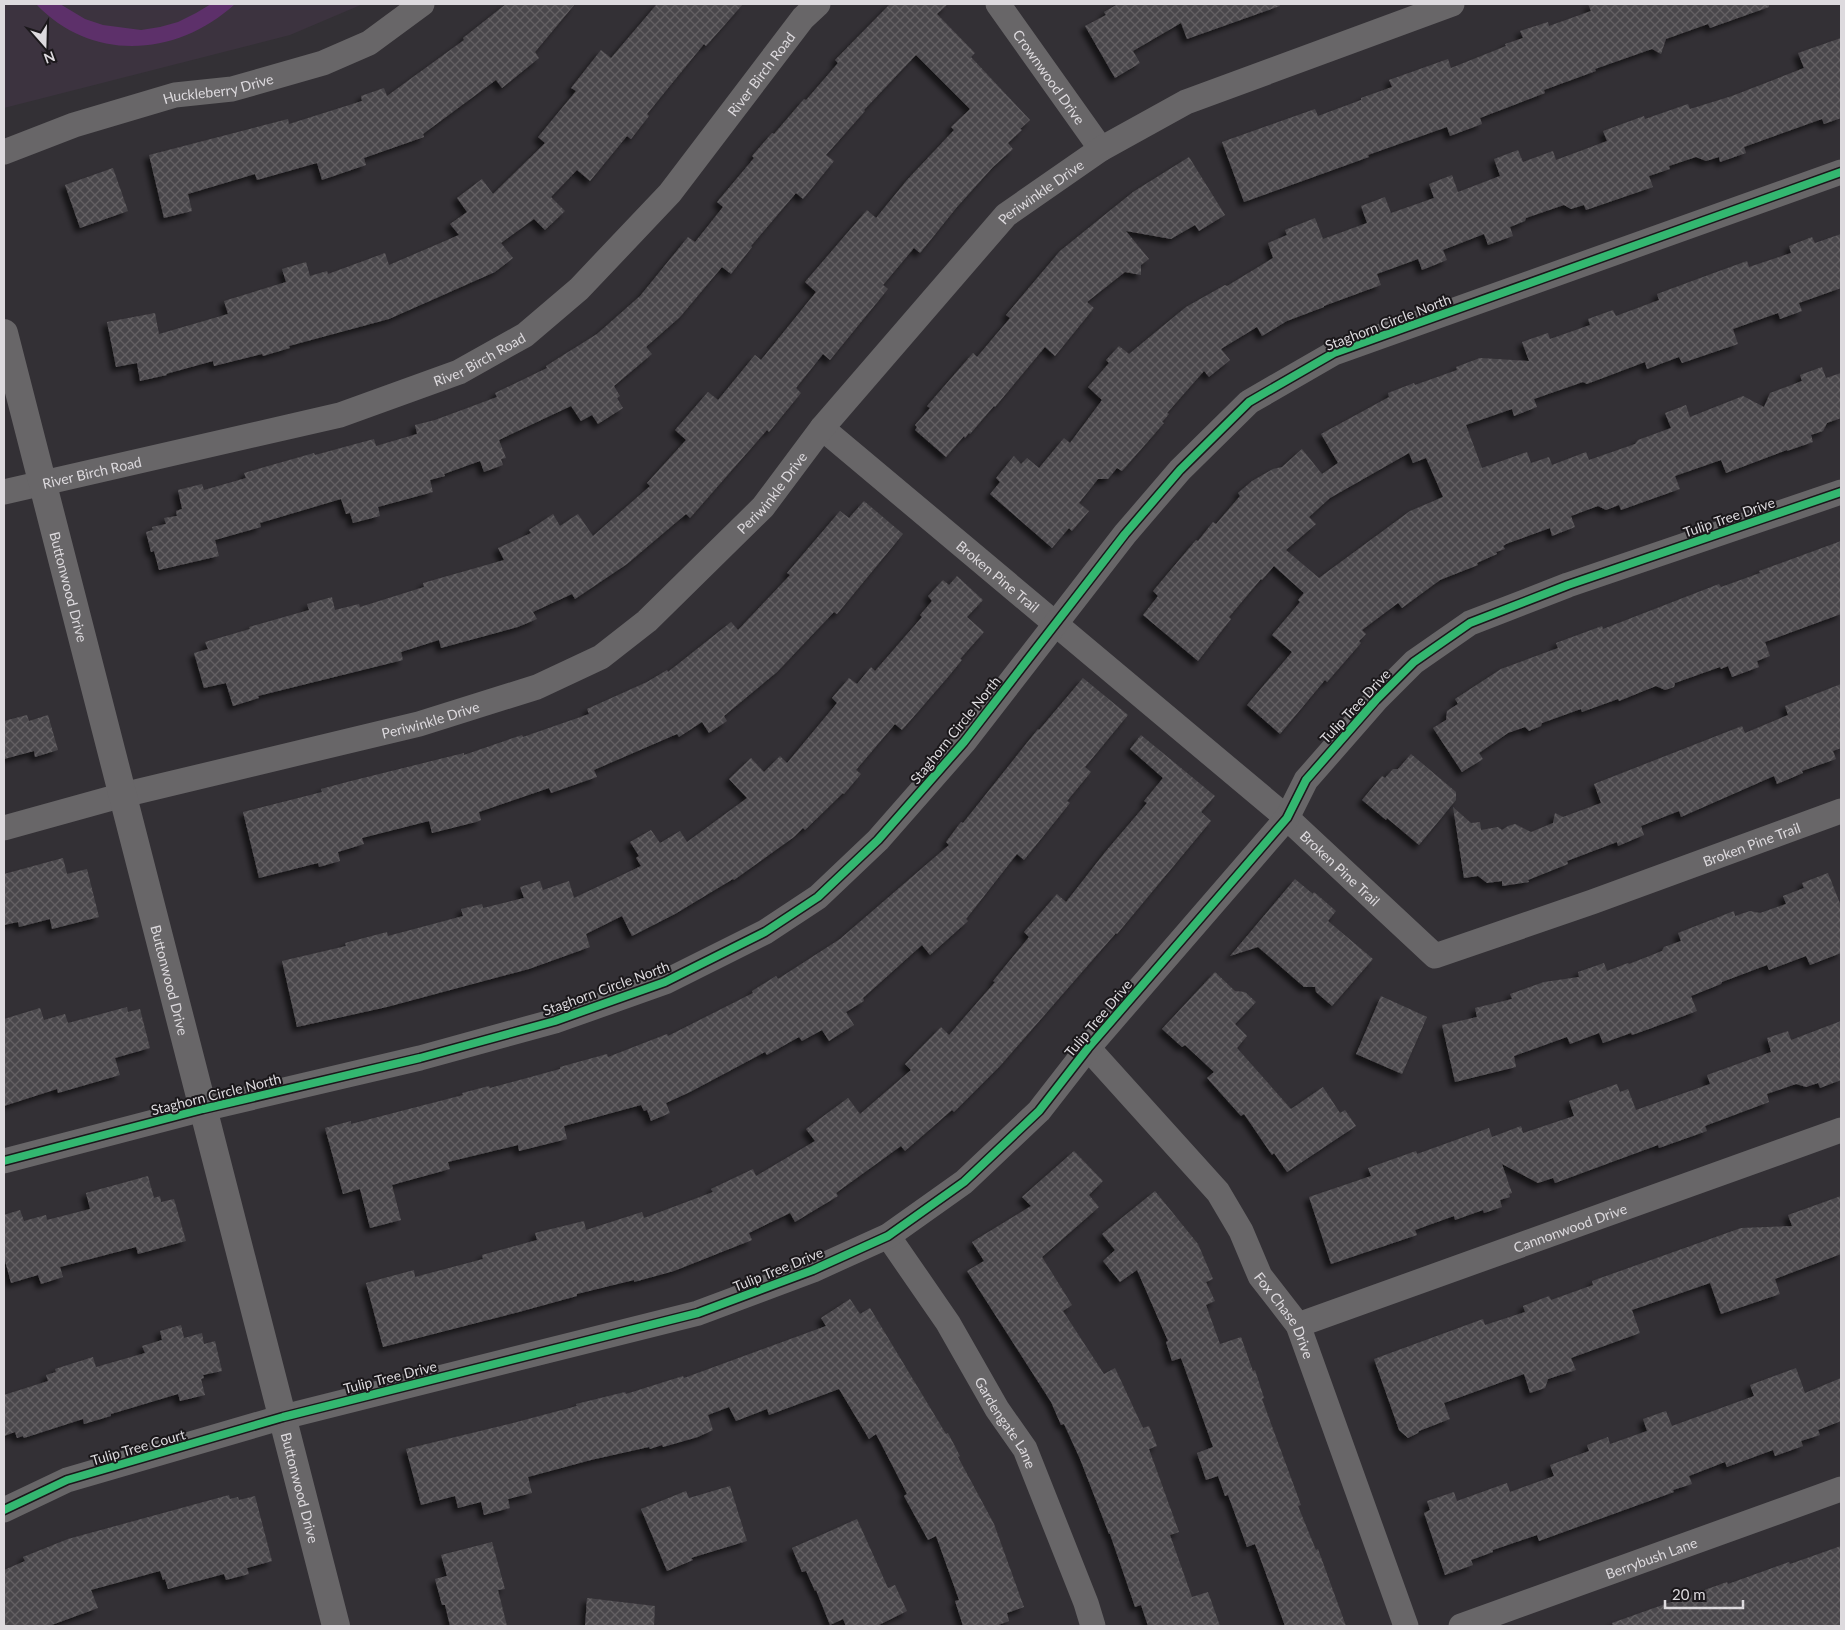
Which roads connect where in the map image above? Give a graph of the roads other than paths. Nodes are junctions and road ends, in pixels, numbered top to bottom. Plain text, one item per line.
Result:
1 (422, 4) edge
2 (818, 4) edge
3 (998, 4) edge
4 (1452, 4) edge
5 (1101, 149) junction
6 (4, 152) edge
7 (1841, 172) edge
8 (4, 333) edge
9 (822, 428) junction
10 (43, 484) junction
11 (4, 492) edge
12 (1841, 492) edge
13 (1056, 624) junction
14 (123, 795) junction
15 (1841, 812) edge
16 (1287, 818) junction
17 (4, 828) edge
18 (1088, 1048) junction
19 (204, 1109) junction
20 (1841, 1130) edge
21 (4, 1162) edge
22 (888, 1236) junction
23 (1298, 1325) junction
24 (283, 1417) junction
25 (1841, 1489) edge
26 (4, 1510) edge
27 (336, 1626) edge
28 (1093, 1626) edge
29 (1406, 1626) edge
30 (1461, 1626) edge

1 - 6 street, Huckleberry Drive
2 - 10 street, River Birch Road
3 - 5 street, Crownwood Drive
4 - 5 street, Periwinkle Drive
5 - 9 street, Periwinkle Drive
7 - 13 street, Staghorn Circle North
8 - 10 street, Buttonwood Drive
9 - 13 street, Broken Pine Trail
9 - 14 street, Periwinkle Drive
10 - 11 street, River Birch Road
10 - 14 street, Buttonwood Drive
12 - 16 street, Tulip Tree Drive
13 - 16 street, Broken Pine Trail
13 - 19 street, Staghorn Circle North
14 - 17 street, Periwinkle Drive
14 - 19 street, Buttonwood Drive
15 - 16 street, Broken Pine Trail
16 - 18 street, Tulip Tree Drive
18 - 22 street, Tulip Tree Drive
18 - 23 street, Fox Chase Drive
19 - 21 street, Staghorn Circle North
19 - 24 street, Buttonwood Drive
20 - 23 street, Cannonwood Drive
22 - 24 street, Tulip Tree Drive
22 - 28 street, Gardengate Lane
23 - 29 street, Fox Chase Drive
24 - 26 street, Tulip Tree Court
24 - 27 street, Buttonwood Drive
25 - 30 street, Berrybush Lane

